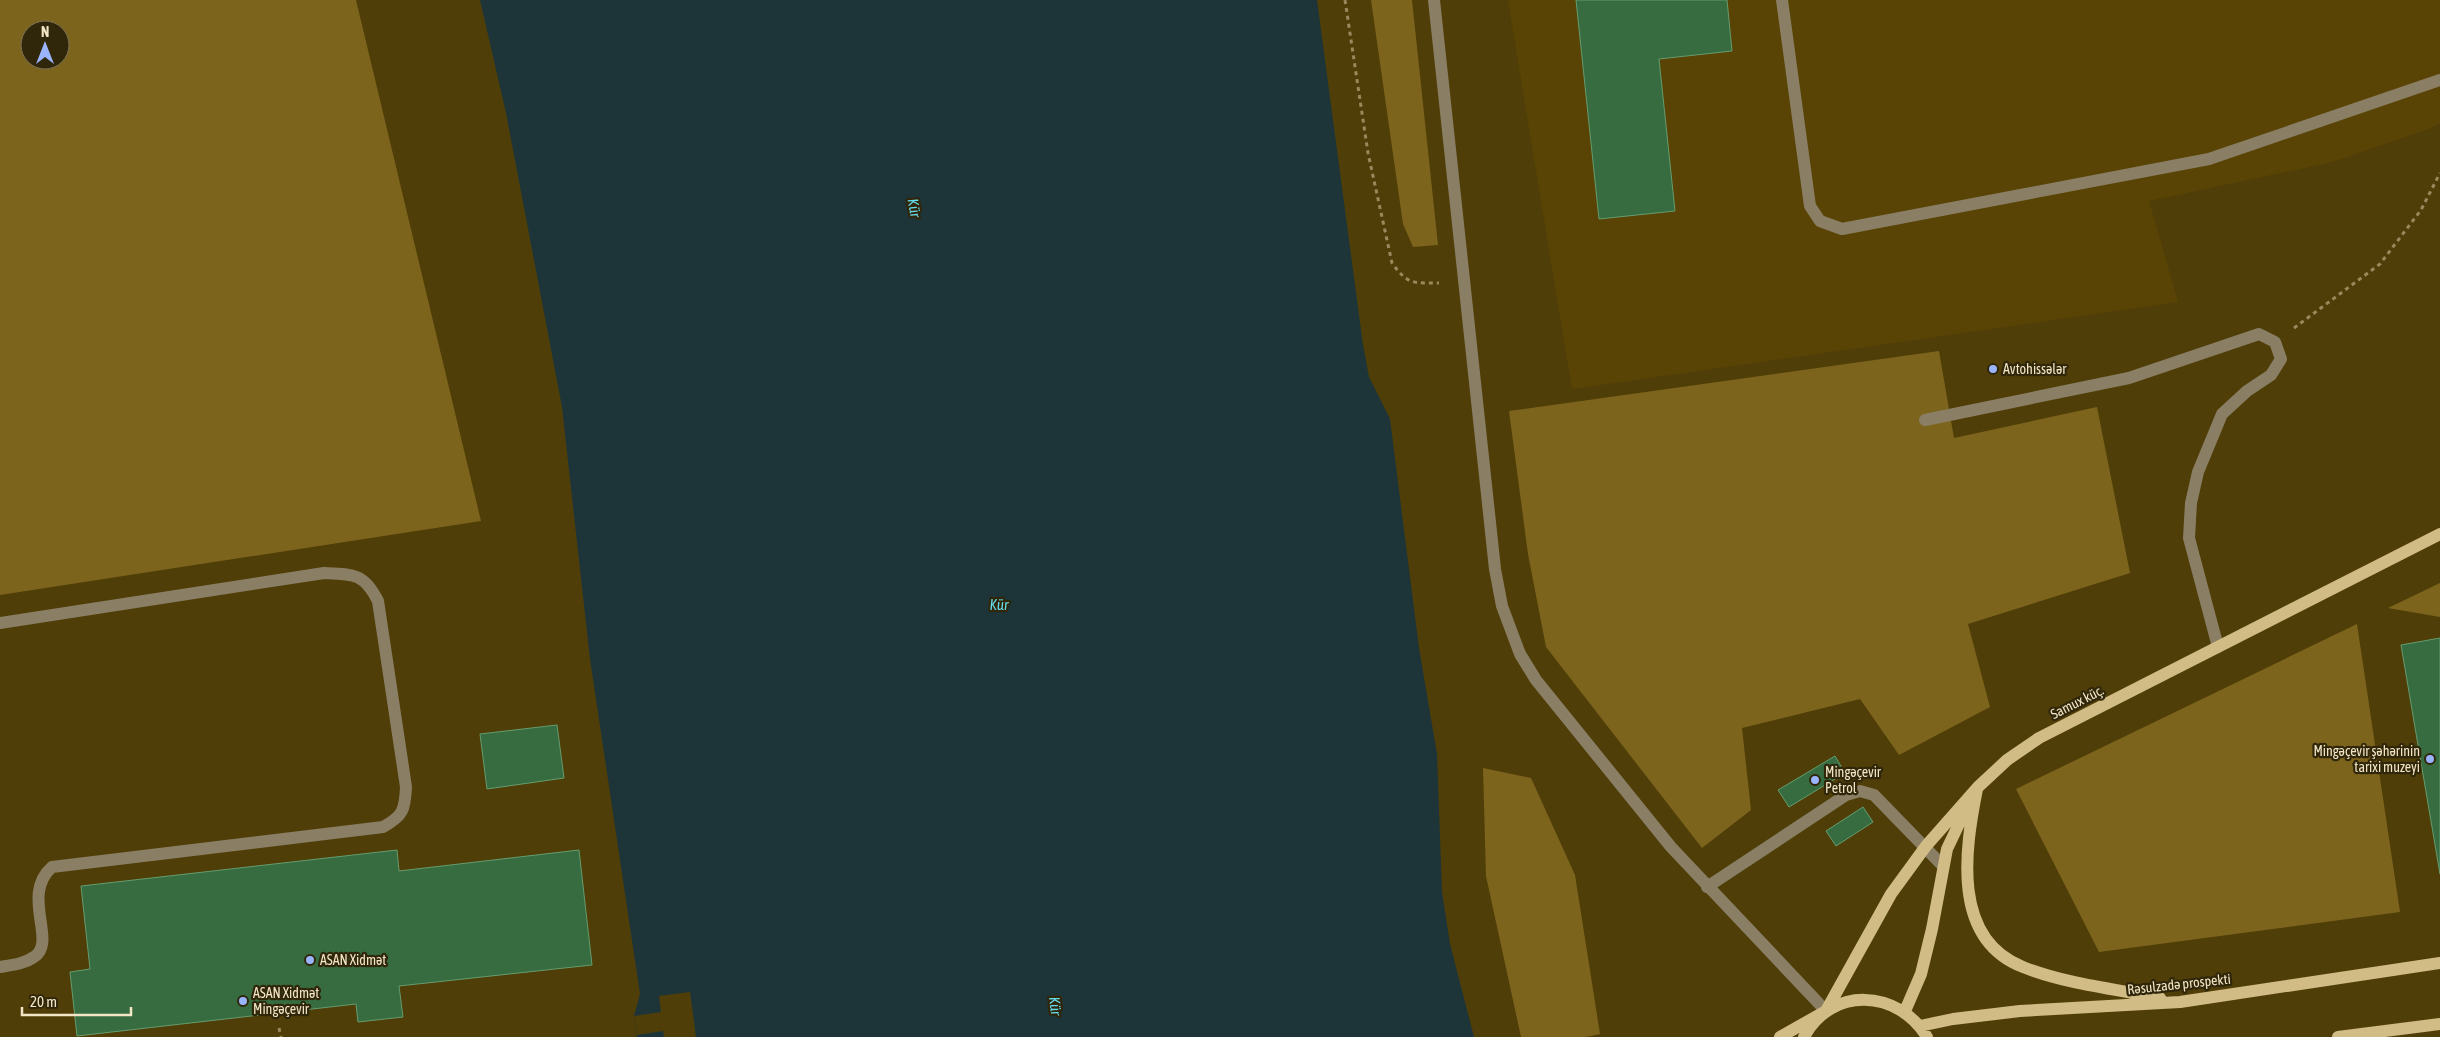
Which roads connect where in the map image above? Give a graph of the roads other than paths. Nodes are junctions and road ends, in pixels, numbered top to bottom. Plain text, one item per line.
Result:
1 (1434, 0) edge
2 (1782, 0) edge
3 (2440, 80) edge
4 (1925, 420) dead end
5 (2440, 534) edge
6 (0, 623) edge
7 (2218, 647) junction
8 (1978, 787) junction
9 (1926, 846) junction
10 (1943, 866) junction
11 (1707, 887) junction
12 (2440, 964) edge
13 (0, 967) edge
14 (2180, 1002) junction
15 (1826, 1011) junction
16 (1904, 1012) junction
17 (2440, 1024) edge
18 (1923, 1031) edge
19 (1780, 1037) edge
20 (1804, 1037) edge
21 (2338, 1037) edge

1 - 11 street
2 - 3 street
4 - 7 street
5 - 7 main road, Samux küç.
6 - 13 street
7 - 8 main road, Samux küç.
8 - 9 main road, Samux küç.
8 - 10 main road
8 - 14 main road
9 - 10 street
9 - 11 street
9 - 15 main road, Samux küç.
10 - 16 main road
11 - 15 street
12 - 14 main road, Rəsulzadə prospekti
14 - 18 main road, Rəsulzadə prospekti
15 - 16 main road
15 - 19 main road
15 - 20 main road
16 - 18 main road
17 - 21 main road

